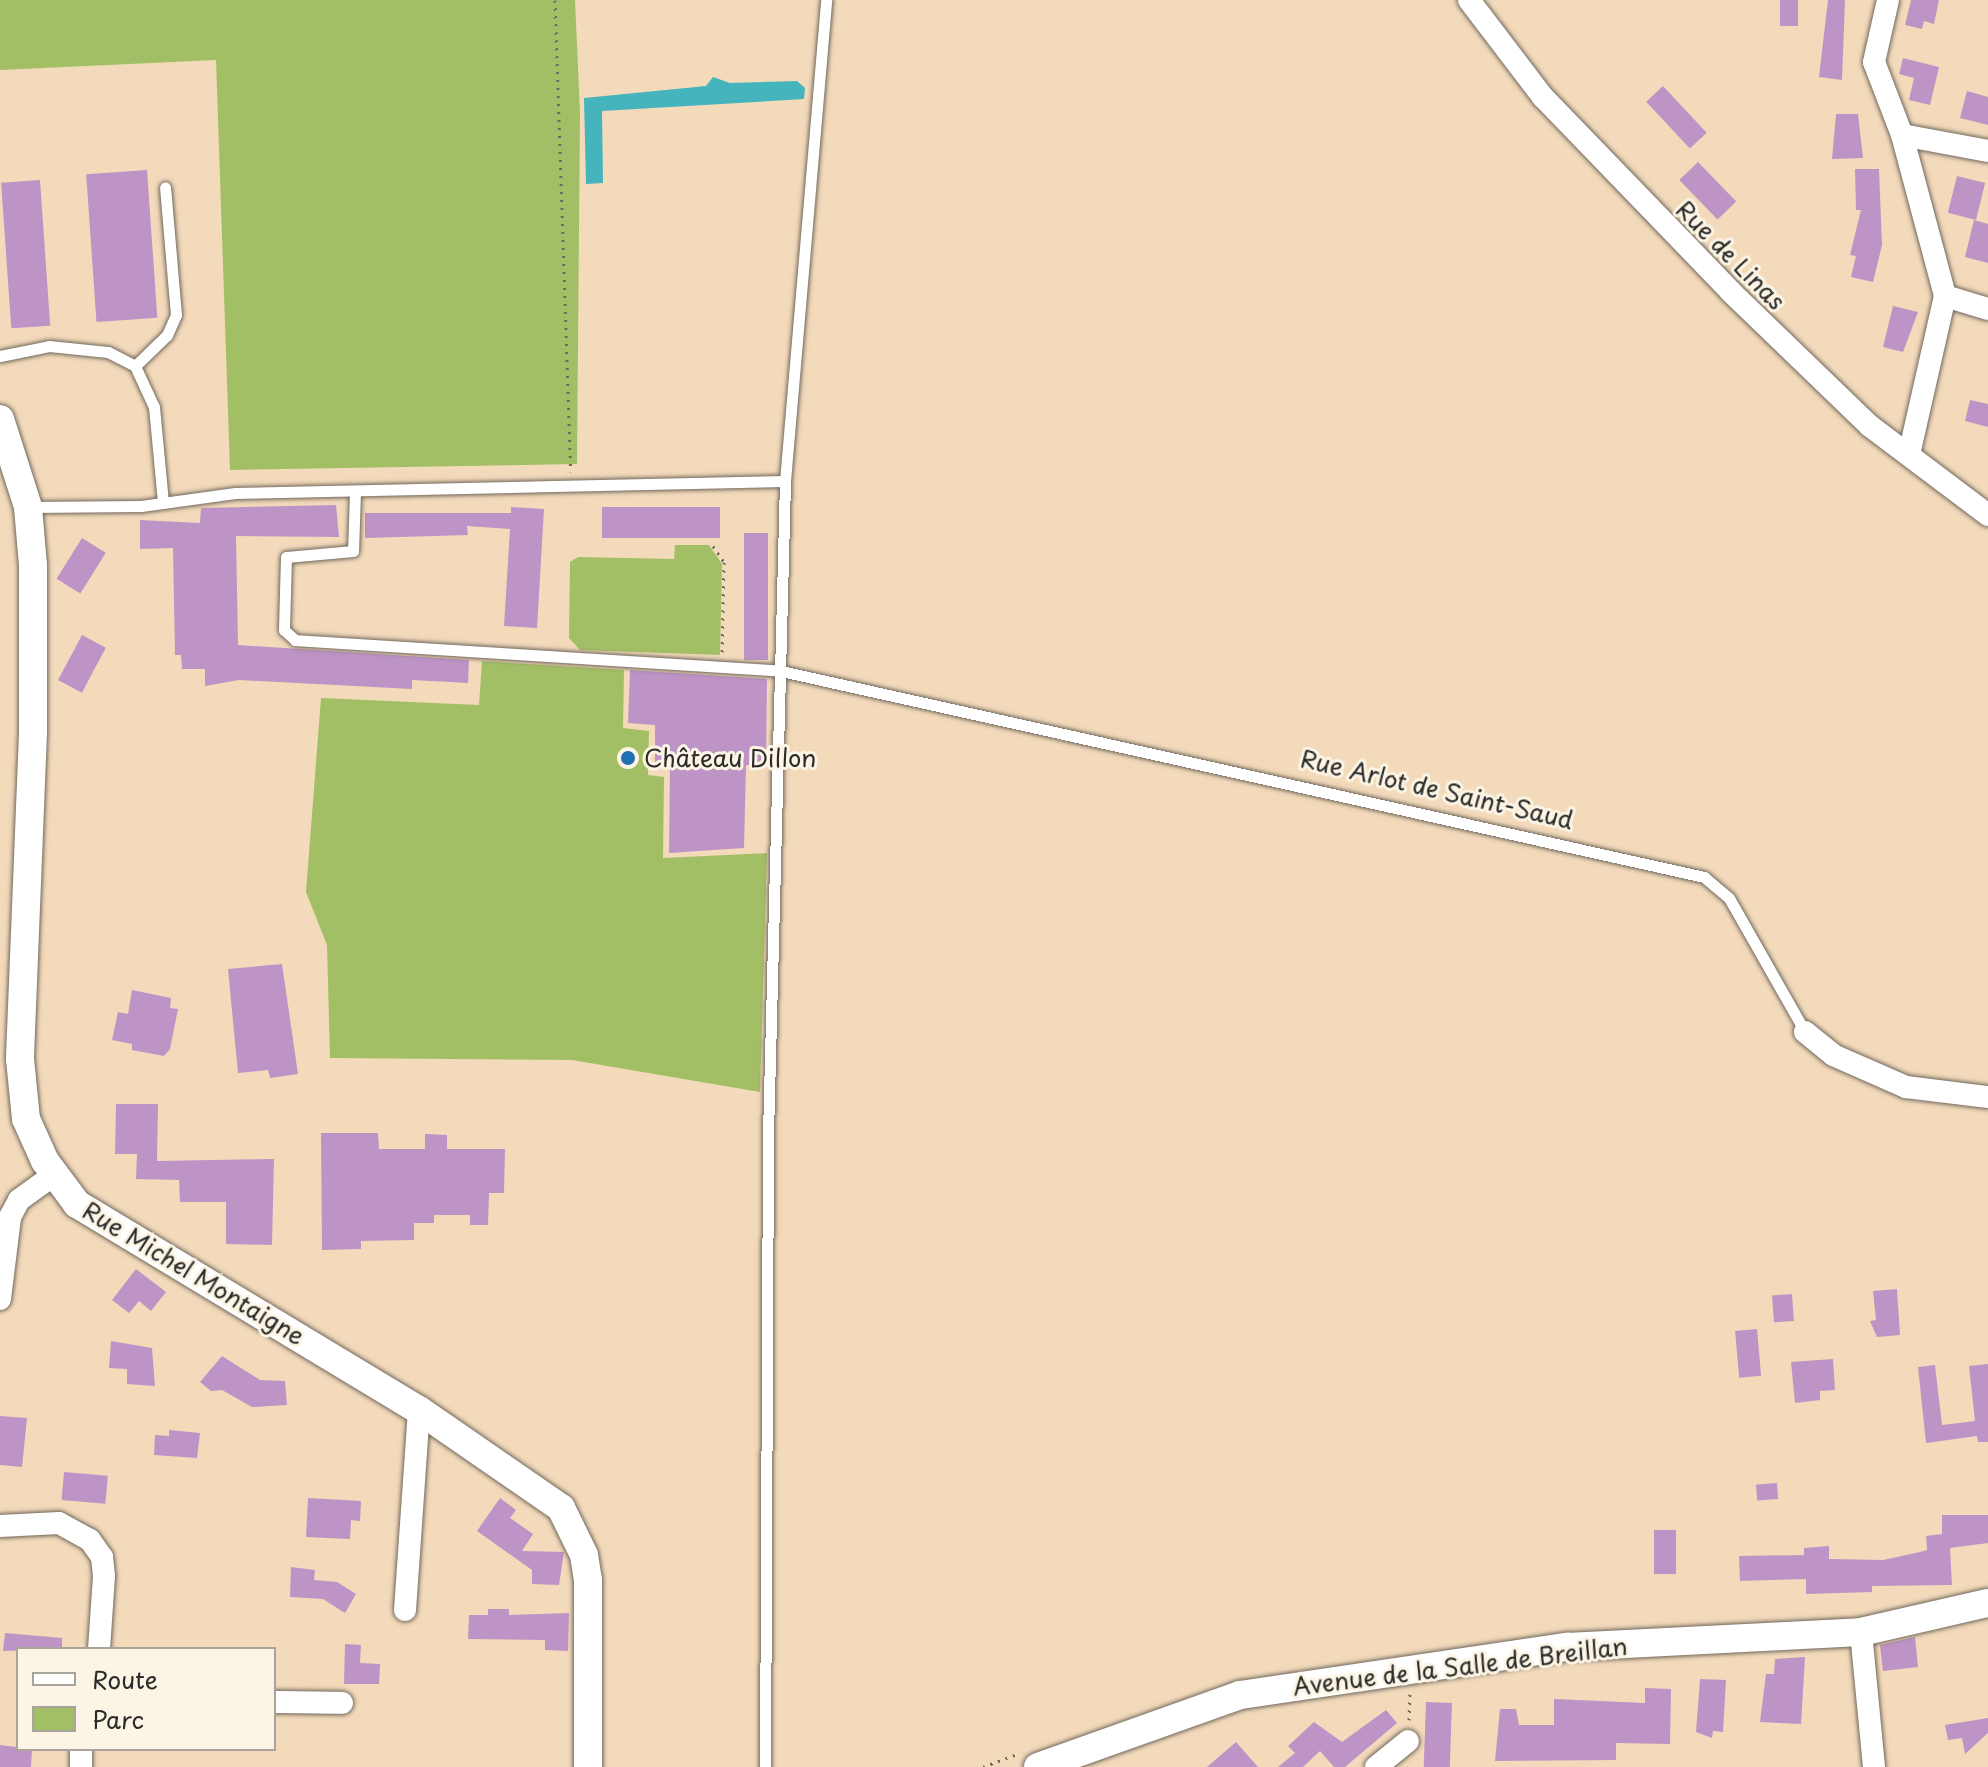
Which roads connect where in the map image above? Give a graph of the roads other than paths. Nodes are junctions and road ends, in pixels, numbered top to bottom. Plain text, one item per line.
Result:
1 (826, 0) edge
2 (1469, 0) edge
3 (1888, 0) edge
4 (1902, 135) junction
5 (1988, 151) edge
6 (165, 187) dead end
7 (1945, 296) junction
8 (1988, 309) edge
9 (0, 356) edge
10 (135, 366) junction
11 (0, 419) edge
12 (1909, 455) junction
13 (785, 481) junction
14 (355, 492) junction
15 (163, 503) junction
16 (28, 507) junction
17 (1988, 515) edge
18 (781, 671) junction
19 (1805, 1032) joint
20 (1988, 1097) edge
21 (55, 1174) junction
22 (0, 1299) edge
23 (419, 1410) junction
24 (0, 1526) edge
25 (1988, 1603) edge
26 (405, 1610) dead end
27 (1861, 1632) junction
28 (99, 1647) edge
29 (276, 1702) edge
30 (342, 1703) dead end
31 (1408, 1741) road end
32 (588, 1767) edge
33 (765, 1767) edge
34 (1038, 1767) edge
35 (1376, 1767) edge
36 (1874, 1767) edge

1 - 13 lane
2 - 12 street, Rue de Linas
3 - 4 street
4 - 5 street
4 - 7 street
6 - 10 lane
7 - 8 street
7 - 12 street
9 - 10 lane
10 - 15 lane
11 - 16 street, Rue Michel Montaigne
12 - 17 street, Rue de Linas
13 - 14 lane
13 - 18 lane
14 - 15 lane
14 - 18 lane, Rue Arlot de Saint-Saud
15 - 16 lane
16 - 21 street, Rue Michel Montaigne
18 - 19 lane, Rue Arlot de Saint-Saud
18 - 33 lane
19 - 20 street, Rue Arlot de Saint-Saud
21 - 22 street
21 - 23 street, Rue Michel Montaigne
23 - 26 street
23 - 32 street, Rue Michel Montaigne
24 - 28 street
25 - 27 street, Avenue de la Salle de Breillan
27 - 34 street, Avenue de la Salle de Breillan
27 - 36 street
29 - 30 street
31 - 35 street

